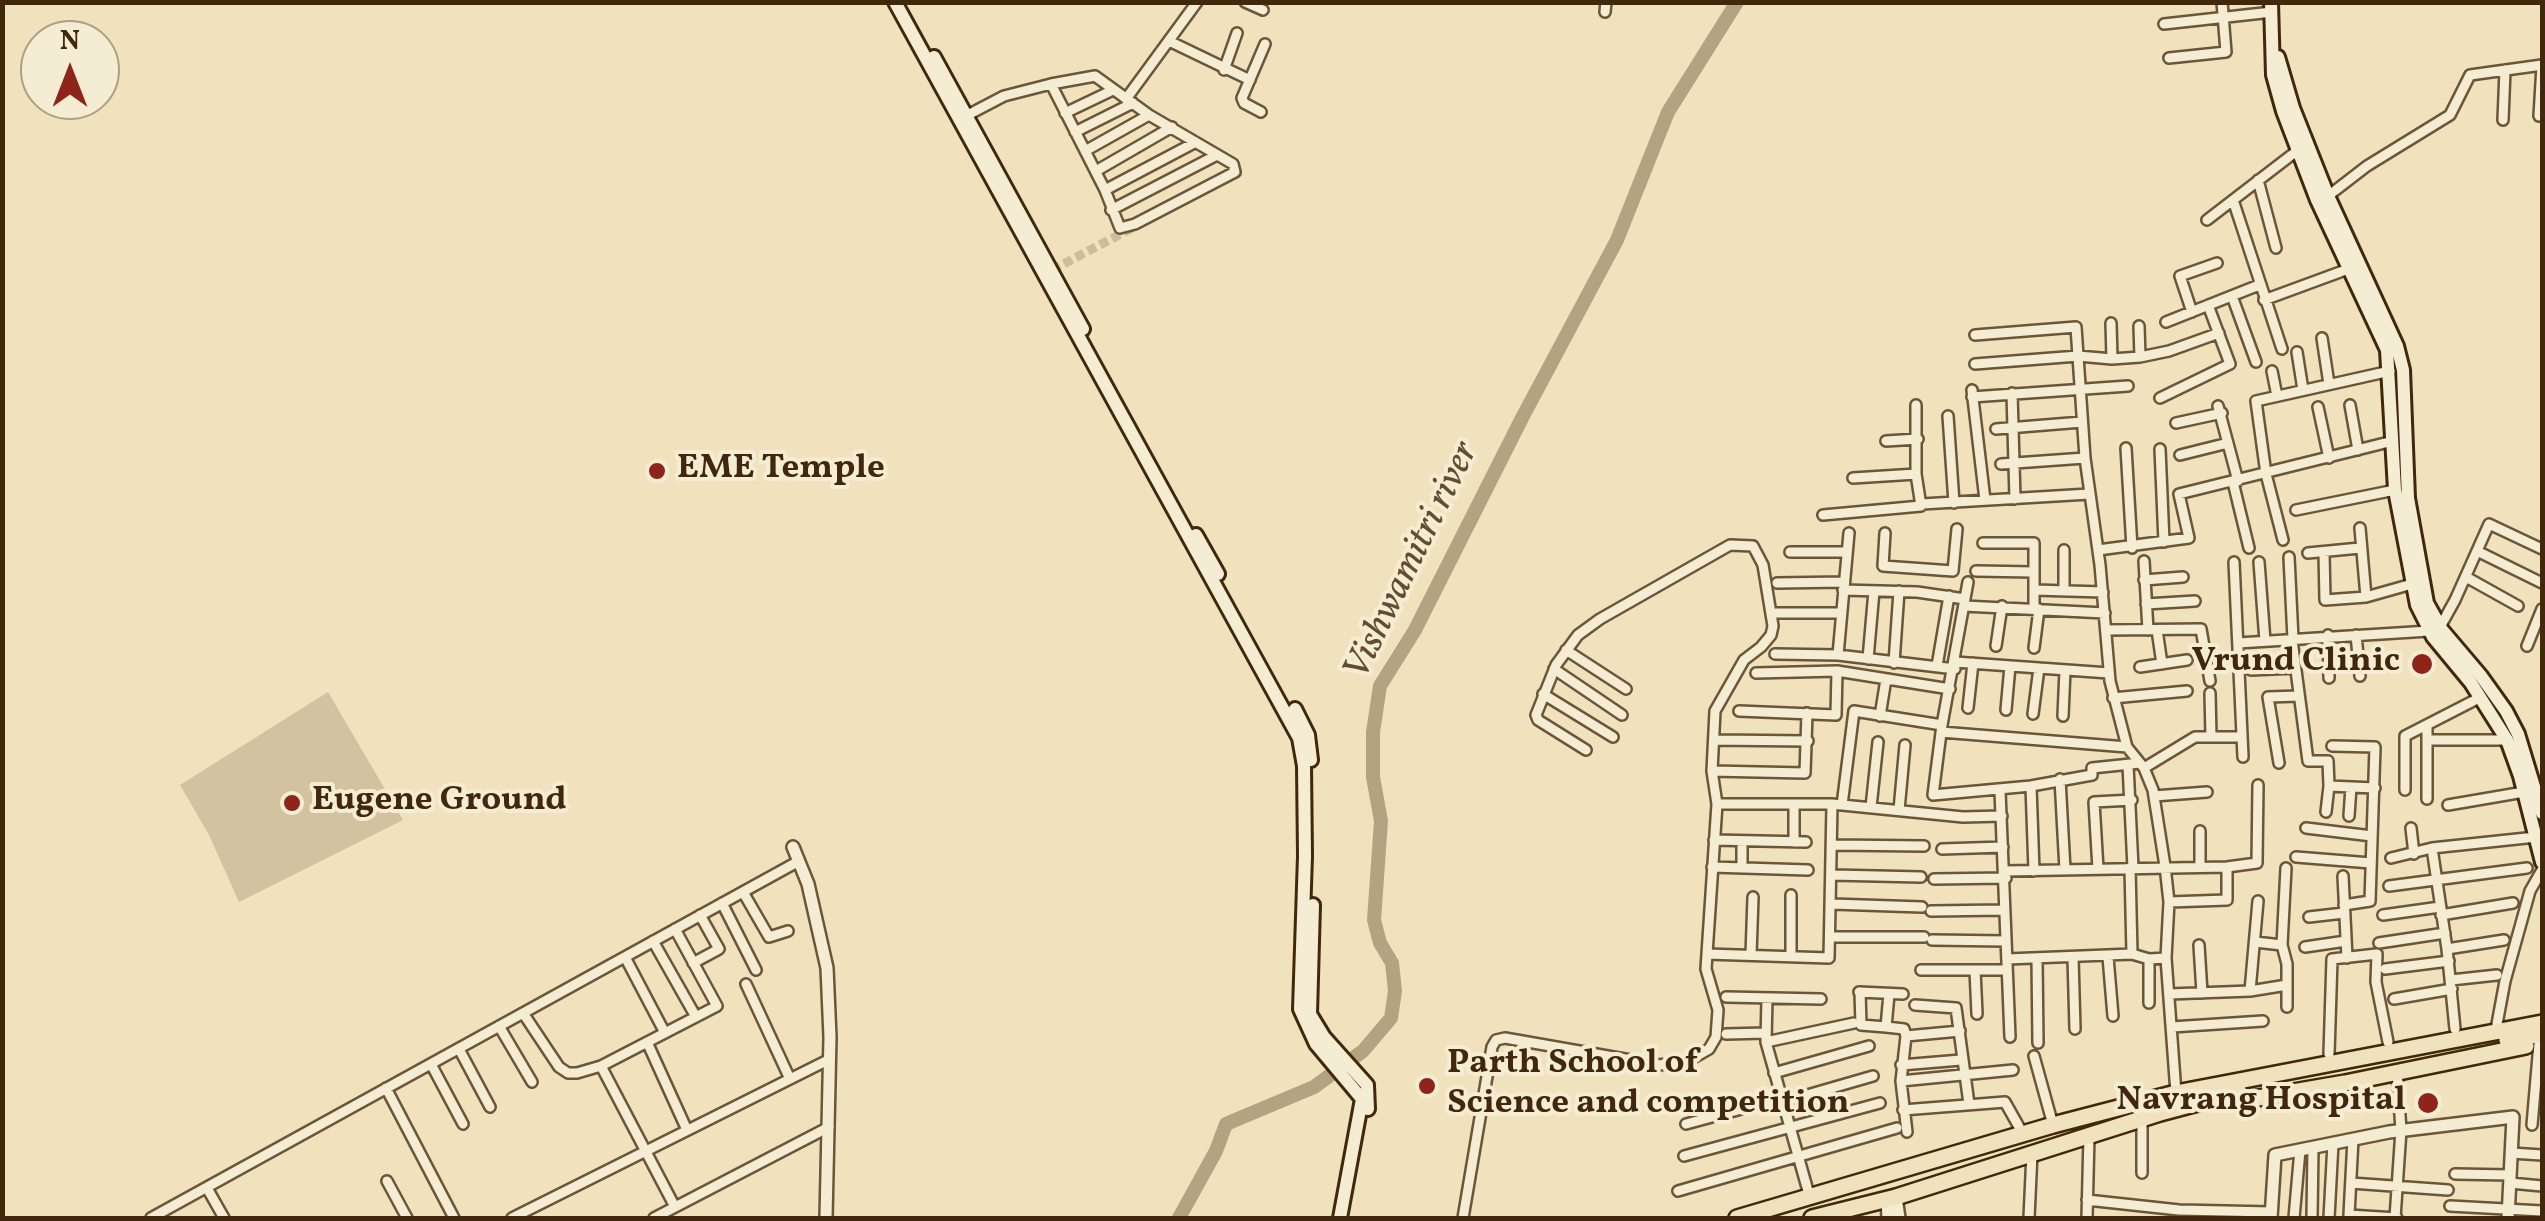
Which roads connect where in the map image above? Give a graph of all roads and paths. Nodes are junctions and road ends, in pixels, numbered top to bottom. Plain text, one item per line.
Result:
1 (1196, 2) edge
2 (1245, 2) edge
3 (2222, 2) edge
4 (901, 5) edge
5 (2272, 7) edge
6 (1263, 10) dead end
7 (2222, 18) junction
8 (2164, 24) dead end
9 (1237, 32) dead end
10 (1169, 40) junction
11 (2273, 40) junction
12 (1265, 44) dead end
13 (2169, 58) dead end
14 (2542, 66) edge
15 (1224, 70) junction
16 (2505, 70) junction
17 (1250, 80) junction
18 (1051, 84) junction
19 (1113, 90) junction
20 (1130, 101) junction
21 (1065, 112) junction
22 (1262, 112) dead end
23 (1149, 115) junction
24 (2539, 116) dead end
25 (962, 118) junction
26 (2503, 120) dead end
27 (1172, 127) junction
28 (1075, 132) junction
29 (1194, 143) junction
30 (2298, 150) junction
31 (1085, 151) junction
32 (1215, 156) junction
33 (1096, 171) junction
34 (2258, 180) junction
35 (1105, 190) junction
36 (2328, 196) junction
37 (2233, 200) junction
38 (1111, 210) junction
39 (2207, 220) dead end
40 (2276, 248) dead end
41 (2217, 263) dead end
42 (2356, 266) junction
43 (2259, 285) junction
44 (2232, 296) junction
45 (2264, 300) junction
46 (2208, 305) junction
47 (2192, 312) junction
48 (2166, 322) dead end
49 (2111, 323) dead end
50 (2139, 326) dead end
51 (2218, 333) junction
52 (1975, 336) dead end
53 (2322, 338) dead end
54 (2282, 349) dead end
55 (2298, 352) dead end
56 (2078, 356) junction
57 (2140, 357) junction
58 (2112, 359) junction
59 (2256, 362) dead end
60 (1975, 364) dead end
61 (2272, 371) dead end
62 (2397, 371) junction
63 (2329, 384) junction
64 (2128, 386) dead end
65 (2080, 387) junction
66 (2303, 390) junction
67 (2012, 393) junction
68 (2277, 396) junction
69 (2160, 398) dead end
70 (1916, 405) dead end
71 (2350, 405) dead end
72 (2318, 407) dead end
73 (1948, 416) dead end
74 (2082, 422) junction
75 (2176, 423) dead end
76 (2013, 428) junction
77 (1996, 429) dead end
78 (1918, 439) junction
79 (1886, 441) dead end
80 (2393, 441) junction
81 (2228, 443) junction
82 (2126, 448) dead end
83 (2160, 449) dead end
84 (2358, 450) junction
85 (2180, 454) dead end
86 (2085, 458) junction
87 (2329, 458) junction
88 (2014, 463) junction
89 (2000, 464) dead end
90 (1916, 474) junction
91 (2266, 474) junction
92 (1854, 478) dead end
93 (2235, 482) junction
94 (2395, 490) junction
95 (2089, 494) junction
96 (2015, 498) junction
97 (1985, 500) junction
98 (1954, 503) junction
99 (1922, 504) junction
100 (2296, 510) dead end
101 (1823, 515) dead end
102 (2360, 528) dead end
103 (1957, 529) dead end
104 (1848, 533) dead end
105 (1885, 533) dead end
106 (2283, 540) dead end
107 (2164, 542) junction
108 (1983, 543) dead end
109 (2132, 548) junction
110 (2249, 548) dead end
111 (2360, 548) junction
112 (2542, 549) edge
113 (2064, 550) dead end
114 (2098, 550) junction
115 (2477, 551) junction
116 (1790, 552) dead end
117 (1848, 552) junction
118 (2308, 553) dead end
119 (2324, 553) junction
120 (2289, 557) dead end
121 (2144, 561) dead end
122 (2234, 562) dead end
123 (2260, 562) dead end
124 (1918, 569) junction
125 (1976, 571) dead end
126 (2034, 572) junction
127 (2466, 576) junction
128 (2184, 578) dead end
129 (2144, 580) junction
130 (1777, 582) dead end
131 (1968, 582) dead end
132 (2542, 583) edge
133 (2412, 584) junction
134 (1843, 586) junction
135 (2034, 590) junction
136 (1874, 591) junction
137 (1899, 591) junction
138 (2064, 591) junction
139 (1917, 592) junction
140 (2103, 592) junction
141 (1949, 596) junction
142 (2366, 597) junction
143 (2195, 600) dead end
144 (1965, 602) junction
145 (2146, 604) junction
146 (2002, 606) junction
147 (2518, 606) dead end
148 (2036, 608) junction
149 (2542, 609) edge
150 (1840, 612) junction
151 (1776, 613) dead end
152 (2105, 613) junction
153 (2434, 629) junction
154 (2107, 630) junction
155 (2152, 630) junction
156 (2356, 635) junction
157 (2328, 636) junction
158 (2293, 640) junction
159 (2265, 641) junction
160 (2238, 643) junction
161 (1996, 646) dead end
162 (2527, 646) dead end
163 (2034, 648) dead end
164 (1566, 650) junction
165 (1775, 654) dead end
166 (1838, 655) junction
167 (1868, 659) junction
168 (2187, 660) dead end
169 (1894, 663) junction
170 (1974, 663) junction
171 (2162, 664) junction
172 (1937, 666) junction
173 (1955, 666) junction
174 (2010, 666) junction
175 (2140, 667) dead end
176 (2039, 668) junction
177 (2295, 668) junction
178 (1554, 669) junction
179 (2065, 670) junction
180 (2251, 670) dead end
181 (1837, 672) junction
182 (1756, 673) dead end
183 (2110, 673) junction
184 (2360, 676) dead end
185 (2329, 678) dead end
186 (1886, 679) junction
187 (1626, 689) dead end
188 (1950, 689) junction
189 (2187, 691) dead end
190 (1543, 694) junction
191 (2299, 696) junction
192 (2481, 697) junction
193 (2113, 698) junction
194 (1968, 708) dead end
195 (2006, 710) dead end
196 (1739, 712) dead end
197 (1807, 713) junction
198 (2032, 714) dead end
199 (1622, 715) dead end
200 (1880, 716) junction
201 (2063, 716) dead end
202 (2427, 726) junction
203 (1941, 729) junction
204 (1612, 737) dead end
205 (2211, 737) junction
206 (2242, 737) junction
207 (1715, 740) junction
208 (2428, 740) junction
209 (2507, 740) junction
210 (1808, 741) junction
211 (1878, 742) dead end
212 (1905, 745) dead end
213 (2332, 746) dead end
214 (2127, 747) junction
215 (1586, 750) dead end
216 (2243, 758) dead end
217 (2278, 764) dead end
218 (2128, 765) junction
219 (2142, 765) junction
220 (1712, 771) junction
221 (2060, 780) junction
222 (2258, 785) dead end
223 (2031, 786) junction
224 (2329, 786) junction
225 (2351, 787) junction
226 (2374, 788) junction
227 (2404, 790) dead end
228 (2000, 791) junction
229 (2207, 792) dead end
230 (2524, 792) junction
231 (2154, 796) junction
232 (2426, 799) dead end
233 (2132, 800) junction
234 (2541, 803) edge
235 (1717, 804) junction
236 (1794, 804) junction
237 (1837, 804) junction
238 (2448, 805) dead end
239 (1870, 807) junction
240 (1898, 810) junction
241 (2326, 812) dead end
242 (2002, 816) junction
243 (2349, 816) dead end
244 (2306, 828) dead end
245 (2412, 828) dead end
246 (2200, 831) dead end
247 (2372, 836) junction
248 (2536, 837) junction
249 (1714, 840) junction
250 (1742, 840) junction
251 (1794, 842) junction
252 (1806, 842) dead end
253 (1833, 845) junction
254 (1924, 846) dead end
255 (793, 847) dead end
256 (2002, 847) junction
257 (2432, 848) junction
258 (1942, 849) dead end
259 (2414, 854) junction
260 (2296, 856) dead end
261 (2391, 858) dead end
262 (799, 861) junction
263 (2542, 862) edge
264 (2371, 863) junction
265 (2165, 866) junction
266 (2200, 866) junction
267 (2227, 867) junction
268 (1712, 868) junction
269 (1742, 868) junction
270 (2131, 868) junction
271 (2286, 868) dead end
272 (2527, 868) dead end
273 (2098, 869) junction
274 (1808, 870) dead end
275 (2065, 870) junction
276 (2542, 870) edge
277 (2034, 871) junction
278 (2005, 875) junction
279 (1832, 876) junction
280 (2343, 876) dead end
281 (1920, 878) dead end
282 (1934, 879) dead end
283 (2436, 881) junction
284 (2389, 886) dead end
285 (743, 892) junction
286 (1792, 895) dead end
287 (1753, 896) dead end
288 (2258, 901) dead end
289 (2169, 902) junction
290 (722, 903) junction
291 (1832, 904) junction
292 (2513, 904) dead end
293 (2344, 909) junction
294 (2003, 910) junction
295 (2440, 911) junction
296 (700, 915) junction
297 (2384, 915) dead end
298 (2309, 918) dead end
299 (675, 929) junction
300 (788, 931) dead end
301 (2445, 933) junction
302 (769, 937) junction
303 (1830, 937) junction
304 (2346, 940) junction
305 (2504, 940) dead end
306 (653, 941) junction
307 (2006, 941) junction
308 (2255, 942) junction
309 (2379, 942) dead end
310 (2199, 945) dead end
311 (2282, 945) junction
312 (2305, 947) dead end
313 (746, 950) junction
314 (2447, 950) junction
315 (1707, 954) junction
316 (2132, 954) junction
317 (1751, 955) junction
318 (1791, 956) junction
319 (624, 957) junction
320 (2108, 957) junction
321 (2073, 958) junction
322 (2166, 958) junction
323 (2347, 958) junction
324 (2038, 959) junction
325 (2149, 959) junction
326 (2449, 962) junction
327 (693, 963) junction
328 (2007, 964) junction
329 (2385, 969) dead end
330 (756, 970) dead end
331 (1921, 970) dead end
332 (1975, 970) junction
333 (2498, 975) dead end
334 (746, 984) dead end
335 (2451, 984) junction
336 (2287, 985) junction
337 (2250, 991) junction
338 (2202, 993) junction
339 (1889, 994) junction
340 (1903, 994) dead end
341 (2169, 994) junction
342 (1726, 997) dead end
343 (1767, 998) junction
344 (1821, 999) dead end
345 (2394, 999) dead end
346 (2149, 1002) dead end
347 (1915, 1005) dead end
348 (2287, 1007) dead end
349 (522, 1013) junction
350 (1978, 1014) dead end
351 (2113, 1016) dead end
352 (696, 1017) junction
353 (2542, 1020) edge
354 (2263, 1021) dead end
355 (1854, 1023) dead end
356 (2497, 1024) junction
357 (500, 1026) junction
358 (1886, 1027) junction
359 (2172, 1028) junction
360 (2076, 1029) dead end
361 (2455, 1029) junction
362 (1960, 1032) junction
363 (665, 1033) junction
364 (1726, 1034) dead end
365 (1906, 1036) junction
366 (2010, 1037) dead end
367 (1766, 1038) junction
368 (2541, 1040) edge
369 (646, 1042) junction
370 (2388, 1042) junction
371 (2038, 1043) dead end
372 (1869, 1046) dead end
373 (458, 1048) junction
374 (2329, 1054) junction
375 (2034, 1056) dead end
376 (830, 1058) junction
377 (1961, 1060) junction
378 (431, 1064) junction
379 (1901, 1064) junction
380 (602, 1066) junction
381 (2014, 1070) dead end
382 (2397, 1072) junction
383 (1774, 1073) junction
384 (1963, 1074) junction
385 (1874, 1076) dead end
386 (790, 1079) junction
387 (1901, 1081) junction
388 (532, 1082) dead end
389 (386, 1088) junction
390 (2233, 1089) junction
391 (1363, 1090) junction
392 (2176, 1093) junction
393 (2209, 1094) junction
394 (1783, 1100) junction
395 (1880, 1103) dead end
396 (1969, 1104) junction
397 (490, 1107) dead end
398 (1903, 1110) junction
399 (2142, 1118) junction
400 (463, 1124) dead end
401 (1686, 1124) dead end
402 (2513, 1124) junction
403 (2053, 1125) junction
404 (2537, 1126) edge
405 (830, 1127) junction
406 (1792, 1128) junction
407 (687, 1130) junction
408 (2401, 1130) junction
409 (2023, 1134) junction
410 (2088, 1136) junction
411 (2353, 1139) junction
412 (2333, 1143) junction
413 (2306, 1148) junction
414 (644, 1152) junction
415 (2032, 1153) junction
416 (2511, 1153) junction
417 (1684, 1156) dead end
418 (2542, 1156) edge
419 (1800, 1157) junction
420 (2142, 1173) dead end
421 (2454, 1174) dead end
422 (2510, 1179) junction
423 (386, 1181) dead end
424 (2351, 1183) junction
425 (2398, 1186) junction
426 (2542, 1186) edge
427 (207, 1188) junction
428 (2448, 1190) dead end
429 (1678, 1191) dead end
430 (1810, 1198) junction
431 (1891, 1198) junction
432 (2087, 1200) junction
433 (2450, 1206) dead end
434 (675, 1208) junction
435 (2542, 1211) edge
436 (2179, 1214) edge
437 (2205, 1214) edge
438 (2508, 1214) edge
439 (2238, 1215) edge
440 (2271, 1215) edge
441 (151, 1218) edge
442 (224, 1218) edge
443 (406, 1218) edge
444 (454, 1218) edge
445 (512, 1218) edge
446 (654, 1218) edge
447 (826, 1218) edge
448 (1340, 1218) edge
449 (1348, 1218) edge
450 (1464, 1218) edge
451 (1737, 1218) edge
452 (1812, 1218) edge
453 (1888, 1218) edge
454 (1899, 1218) edge
455 (2029, 1218) edge
456 (2087, 1218) edge
457 (2294, 1218) edge
458 (2312, 1218) edge
459 (2329, 1218) edge
460 (2396, 1218) edge

1 - 10 street
2 - 6 street
3 - 7 street
4 - 25 main road
5 - 7 street
5 - 11 main road
7 - 8 street
7 - 13 street
9 - 15 street
10 - 15 street
10 - 20 street
11 - 30 main road
11 - 36 main road
12 - 17 street
14 - 16 street
14 - 24 street
15 - 17 street
16 - 26 street
16 - 36 street
17 - 22 street
18 - 19 street
18 - 21 street
18 - 25 street
19 - 20 street
19 - 21 street
20 - 23 street
20 - 28 street
21 - 28 street
23 - 27 street
23 - 31 street
25 - 391 main road
27 - 29 street
27 - 33 street
28 - 31 street
29 - 32 street
29 - 35 street
30 - 34 street
30 - 42 main road
31 - 33 street
32 - 38 street
32 - 38 street
33 - 35 street
34 - 37 street
34 - 40 street
35 - 38 street
36 - 42 main road
37 - 39 street
37 - 43 street
41 - 47 street
42 - 45 street
42 - 62 main road
43 - 44 street
43 - 45 street
44 - 46 street
44 - 59 street
45 - 54 street
46 - 47 street
46 - 51 street
47 - 48 street
49 - 58 street
50 - 57 street
51 - 57 street
51 - 69 street
52 - 56 street
53 - 63 street
55 - 66 street
56 - 58 street
56 - 60 street
56 - 65 street
57 - 58 street
61 - 68 street
62 - 63 street
62 - 80 main road
62 - 153 main road
63 - 66 street
64 - 65 street
65 - 67 street
65 - 74 street
66 - 68 street
67 - 76 street
67 - 97 street
68 - 91 street
70 - 78 street
71 - 84 street
72 - 87 street
73 - 98 street
74 - 76 street
74 - 86 street
75 - 81 street
76 - 77 street
76 - 88 street
78 - 79 street
78 - 90 street
80 - 84 street
80 - 94 main road
81 - 85 street
81 - 93 street
82 - 109 street
83 - 107 street
84 - 87 street
86 - 88 street
86 - 95 street
87 - 91 street
88 - 89 street
88 - 96 street
90 - 92 street
90 - 99 street
91 - 93 street
91 - 106 street
93 - 107 street
93 - 110 street
94 - 100 street
94 - 133 main road
95 - 96 street
95 - 114 street
96 - 97 street
97 - 98 street
98 - 99 street
99 - 101 street
102 - 111 street
103 - 124 street
104 - 117 street
105 - 124 street
107 - 109 street
108 - 126 street
109 - 114 street
111 - 119 street
111 - 142 street
112 - 115 street
113 - 138 street
114 - 140 street
115 - 127 street
115 - 132 street
116 - 117 street
117 - 134 street
118 - 119 street
119 - 142 street
120 - 158 street
121 - 129 street
122 - 160 street
123 - 159 street
124 - 139 street
125 - 126 street
126 - 135 street
127 - 147 street
127 - 153 street
128 - 129 street
129 - 145 street
130 - 134 street
131 - 144 street
133 - 142 street
133 - 153 main road
134 - 136 street
134 - 150 street
135 - 138 street
135 - 148 street
136 - 137 street
136 - 167 street
137 - 139 street
137 - 169 street
138 - 140 street
139 - 141 street
140 - 152 street
141 - 144 street
141 - 172 street
143 - 145 street
144 - 146 street
144 - 173 street
145 - 155 street
146 - 148 street
146 - 161 street
148 - 152 street
148 - 163 street
149 - 162 street
150 - 151 street
150 - 166 street
152 - 154 street
153 - 156 street
153 - 192 main road
153 - 234 main road
154 - 155 street
154 - 183 street
155 - 171 street
155 - 205 street
156 - 157 street
156 - 184 street
157 - 158 street
157 - 185 street
158 - 159 street
158 - 177 street
159 - 160 street
160 - 206 street
164 - 178 street
164 - 187 street
164 - 207 street
165 - 166 street
166 - 167 street
167 - 169 street
168 - 171 street
169 - 172 street
170 - 173 street
170 - 174 street
170 - 194 street
171 - 175 street
172 - 173 street
173 - 188 street
174 - 176 street
174 - 195 street
176 - 179 street
176 - 198 street
177 - 180 street
177 - 191 street
178 - 190 street
178 - 199 street
179 - 183 street
179 - 201 street
181 - 182 street
181 - 186 street
181 - 197 street
183 - 193 street
186 - 188 street
186 - 200 street
188 - 203 street
189 - 193 street
190 - 204 street
190 - 215 street
191 - 217 street
191 - 224 street
192 - 202 street
192 - 209 main road
193 - 214 street
196 - 197 street
197 - 210 street
200 - 203 street
200 - 237 street
202 - 208 street
202 - 227 street
203 - 214 street
203 - 228 street
205 - 206 street
205 - 219 street
206 - 216 street
207 - 210 street
207 - 220 street
208 - 209 street
208 - 232 street
209 - 230 main road
210 - 220 street
211 - 239 street
212 - 240 street
213 - 226 street
214 - 219 street
218 - 219 street
218 - 221 street
218 - 233 street
219 - 231 street
220 - 235 street
221 - 223 street
221 - 275 street
222 - 267 street
223 - 228 street
223 - 277 street
224 - 225 street
224 - 241 street
225 - 226 street
225 - 243 street
226 - 247 street
228 - 242 street
229 - 231 street
230 - 238 street
230 - 248 main road
231 - 265 street
233 - 270 street
233 - 273 street
235 - 236 street
235 - 249 street
236 - 237 street
236 - 251 street
237 - 239 street
237 - 253 street
239 - 240 street
240 - 242 street
242 - 256 street
244 - 247 street
245 - 259 street
246 - 266 street
247 - 264 street
248 - 257 street
248 - 263 main road
249 - 250 street
249 - 268 street
250 - 251 street
250 - 269 street
251 - 252 street
253 - 254 street
253 - 279 street
255 - 262 street
256 - 258 street
256 - 278 street
257 - 259 street
257 - 283 street
259 - 261 street
260 - 264 street
262 - 285 street
262 - 376 street
264 - 293 street
265 - 266 street
265 - 270 street
265 - 289 street
266 - 267 street
267 - 289 street
268 - 269 street
268 - 315 street
269 - 274 street
270 - 273 street
270 - 316 street
271 - 311 street
272 - 283 street
273 - 275 street
275 - 277 street
276 - 356 street
277 - 278 street
278 - 282 street
278 - 294 street
279 - 281 street
279 - 291 street
280 - 293 street
283 - 284 street
283 - 295 street
285 - 290 street
285 - 302 street
286 - 318 street
287 - 317 street
288 - 308 street
289 - 322 street
290 - 296 street
290 - 313 street
291 - 294 street
291 - 303 street
292 - 295 street
293 - 298 street
293 - 304 street
294 - 307 street
295 - 297 street
295 - 301 street
296 - 299 street
296 - 327 street
299 - 306 street
299 - 327 street
300 - 302 street
301 - 309 street
301 - 314 street
302 - 313 street
303 - 307 street
303 - 318 street
304 - 312 street
304 - 323 street
305 - 314 street
306 - 319 street
306 - 352 street
307 - 328 street
308 - 311 street
308 - 337 street
310 - 338 street
311 - 336 street
313 - 330 street
314 - 326 street
315 - 317 street
315 - 450 street
316 - 320 street
316 - 325 street
317 - 318 street
319 - 349 street
319 - 363 street
320 - 321 street
320 - 351 street
321 - 324 street
321 - 360 street
322 - 325 street
322 - 341 street
323 - 370 street
323 - 374 street
324 - 328 street
324 - 371 street
325 - 346 street
326 - 329 street
326 - 335 street
327 - 352 street
328 - 332 street
328 - 366 street
331 - 332 street
332 - 350 street
333 - 335 street
334 - 386 street
335 - 345 street
335 - 361 street
336 - 337 street
336 - 348 street
337 - 338 street
338 - 341 street
339 - 340 street
339 - 358 street
339 - 358 street
341 - 359 street
342 - 343 street
343 - 344 street
343 - 367 street
347 - 362 street
349 - 357 street
349 - 380 street
352 - 363 street
353 - 356 main road
353 - 390 main road
354 - 359 street
355 - 367 street
356 - 361 main road
357 - 373 street
357 - 388 street
358 - 365 street
359 - 392 street
361 - 370 main road
362 - 365 street
362 - 377 street
363 - 369 street
364 - 367 street
365 - 379 street
367 - 383 street
368 - 382 main road
368 - 390 main road
368 - 404 street
369 - 380 street
369 - 407 street
370 - 374 main road
372 - 383 street
373 - 378 street
373 - 397 street
374 - 393 main road
375 - 403 street
376 - 386 street
376 - 405 street
377 - 379 street
377 - 384 street
378 - 389 street
378 - 400 street
379 - 387 street
380 - 414 street
381 - 384 street
382 - 393 main road
382 - 408 street
383 - 394 street
384 - 387 street
384 - 396 street
385 - 394 street
386 - 407 street
387 - 398 street
389 - 427 street
389 - 444 street
390 - 393 main road
391 - 448 main road
391 - 449 main road
392 - 393 main road
392 - 403 main road
393 - 399 main road
394 - 401 street
394 - 406 street
395 - 406 street
396 - 398 street
396 - 409 street
398 - 419 street
399 - 410 main road
399 - 420 street
402 - 404 street
402 - 408 street
402 - 416 street
403 - 409 main road
405 - 434 street
405 - 447 street
406 - 417 street
406 - 419 street
407 - 414 street
408 - 411 street
408 - 425 street
409 - 430 main road
410 - 415 main road
410 - 432 street
411 - 412 street
411 - 424 street
412 - 413 street
412 - 459 street
413 - 440 street
413 - 457 street
413 - 458 street
414 - 434 street
414 - 445 street
415 - 431 main road
415 - 455 street
416 - 418 street
416 - 422 street
419 - 429 street
419 - 430 street
421 - 422 street
422 - 426 street
422 - 438 street
423 - 443 street
424 - 425 street
424 - 460 street
425 - 428 street
425 - 460 street
427 - 441 street
427 - 442 street
430 - 451 main road
431 - 452 main road
431 - 453 street
431 - 454 street
432 - 436 street
432 - 456 street
433 - 438 street
434 - 446 street
435 - 438 street
436 - 437 street
437 - 439 street
439 - 440 street

